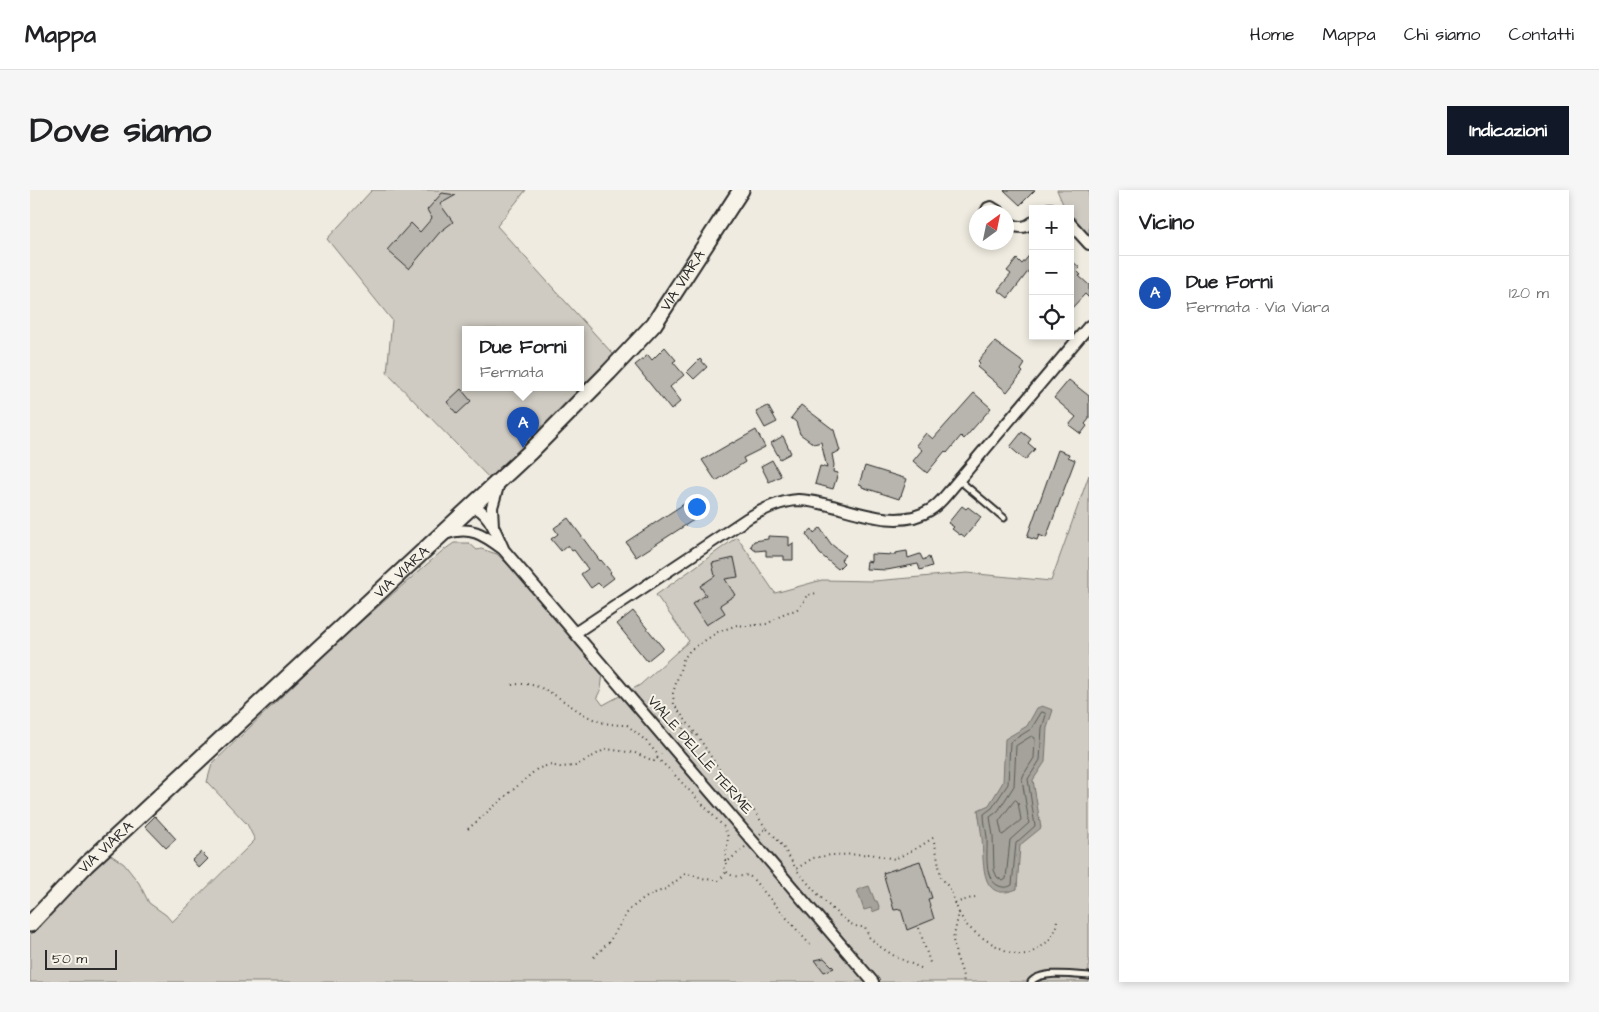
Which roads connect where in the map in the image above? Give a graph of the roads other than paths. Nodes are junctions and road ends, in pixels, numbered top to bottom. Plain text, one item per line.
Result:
1 (741, 190) edge
2 (1029, 225) edge
3 (1014, 226) edge
4 (1074, 227) edge
5 (1089, 244) edge
6 (1089, 326) edge
7 (499, 480) junction
8 (958, 480) junction
9 (469, 509) junction
10 (1004, 518) dead end
11 (493, 526) junction
12 (473, 531) junction
13 (438, 537) junction
14 (503, 548) junction
15 (575, 633) junction
16 (30, 924) edge
17 (1089, 976) edge
18 (873, 982) edge
19 (1031, 982) edge

1 - 7 main road, VIA VIARA
2 - 3 street
4 - 5 street
6 - 8 street
7 - 9 main road, VIA VIARA
7 - 11 street, VIALE DELLE TERME
8 - 10 lane
8 - 15 street
9 - 11 street, VIALE DELLE TERME
9 - 12 street
9 - 13 main road, VIA VIARA
11 - 14 street, VIALE DELLE TERME
12 - 13 street
12 - 14 street, VIALE DELLE TERME
13 - 16 main road, VIA VIARA
14 - 15 street, VIALE DELLE TERME
15 - 18 street, VIALE DELLE TERME
17 - 19 lane

